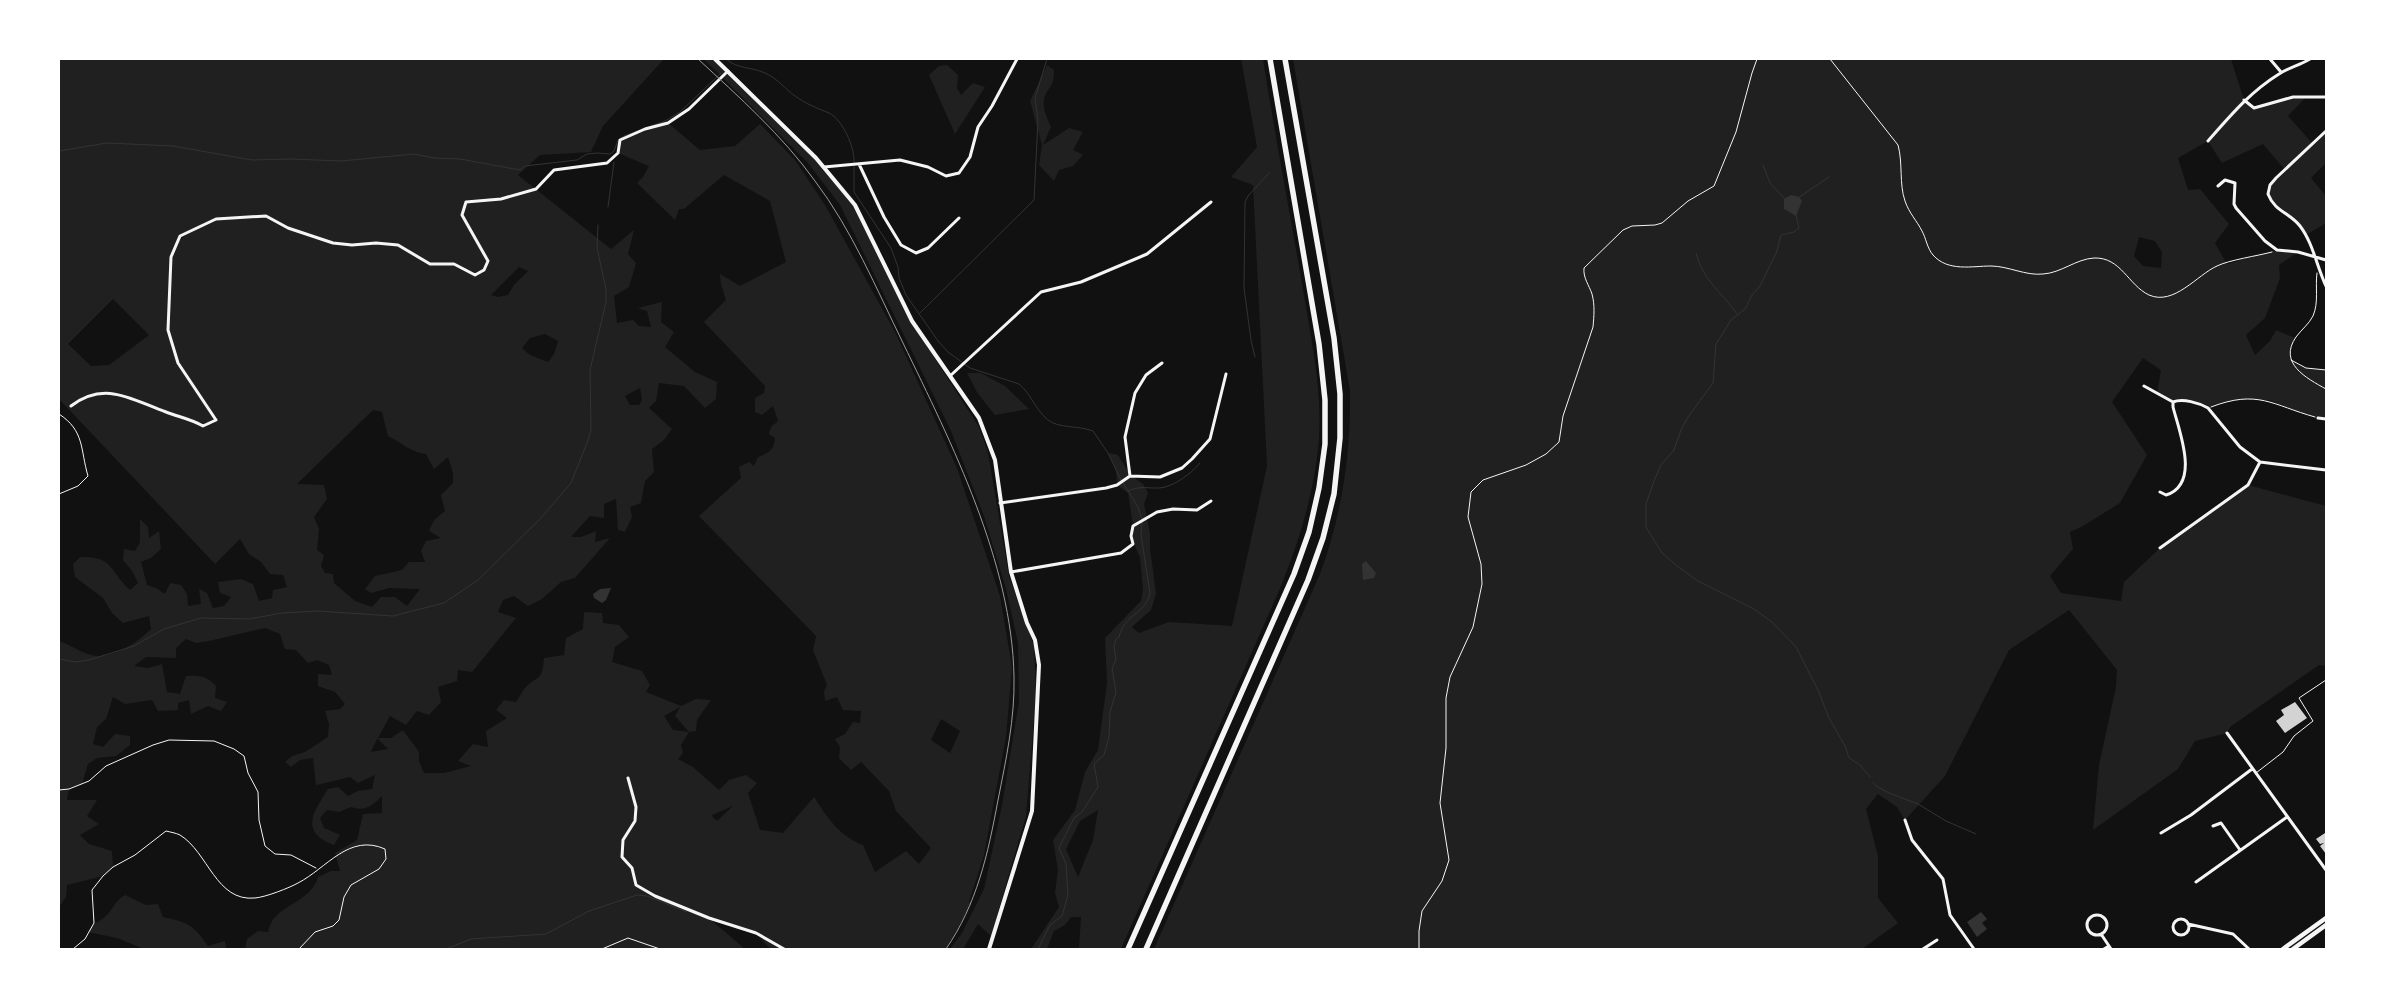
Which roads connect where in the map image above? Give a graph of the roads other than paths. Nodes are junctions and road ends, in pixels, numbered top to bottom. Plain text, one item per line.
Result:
1 (715, 59) edge
2 (1017, 59) edge
3 (1270, 59) edge
4 (1286, 59) edge
5 (2270, 59) edge
6 (2310, 59) edge
7 (728, 71) junction
8 (2281, 72) junction
9 (2326, 97) edge
10 (2244, 100) junction
11 (2326, 131) edge
12 (2208, 141) dead end
13 (859, 164) junction
14 (824, 167) junction
15 (2218, 186) dead end
16 (1211, 202) dead end
17 (959, 218) dead end
18 (2311, 248) junction
19 (2306, 255) junction
20 (2315, 258) junction
21 (2326, 260) edge
22 (2326, 286) edge
23 (1162, 363) dead end
24 (1226, 374) dead end
25 (950, 376) junction
26 (2144, 386) dead end
27 (2173, 402) junction
28 (71, 406) dead end
29 (2318, 418) road end
30 (2326, 419) edge
31 (2260, 462) junction
32 (2326, 470) edge
33 (1130, 476) junction
34 (2160, 492) dead end
35 (1211, 501) dead end
36 (1000, 503) junction
37 (2160, 548) dead end
38 (1011, 572) junction
39 (2326, 680) edge
40 (2227, 733) dead end
41 (2252, 769) junction
42 (2255, 773) junction
43 (628, 778) dead end
44 (2287, 817) junction
45 (1905, 820) dead end
46 (2213, 826) dead end
47 (2161, 833) dead end
48 (2240, 850) junction
49 (2326, 870) edge
50 (2196, 882) dead end
51 (2326, 918) edge
52 (2188, 924) junction
53 (2326, 925) edge
54 (2101, 934) junction
55 (1937, 940) dead end
56 (2110, 947) edge
57 (784, 949) edge
58 (989, 949) edge
59 (1128, 949) edge
60 (1146, 949) edge
61 (1923, 949) edge
62 (1974, 949) edge
63 (2104, 949) edge
64 (2249, 949) edge
65 (2283, 949) edge
66 (2293, 949) edge

1 - 7 street
2 - 13 street
3 - 59 highway
4 - 60 highway
5 - 8 street
6 - 8 street
7 - 14 street
7 - 28 street
8 - 10 street
9 - 10 street
10 - 12 street
11 - 18 street
13 - 14 street
13 - 17 street
14 - 25 street
15 - 19 street
16 - 25 street
18 - 19 street
18 - 20 street
19 - 20 street
20 - 21 street
20 - 22 street
23 - 33 street
24 - 33 street
25 - 36 street
26 - 27 street
27 - 31 street
27 - 34 street
29 - 30 street
31 - 32 street
31 - 37 street
33 - 36 street
35 - 38 street
36 - 38 street
38 - 58 street
39 - 42 lane
40 - 41 street
41 - 42 street
41 - 47 street
42 - 44 street
43 - 57 street
44 - 48 street
44 - 49 street
45 - 62 street
46 - 48 street
48 - 50 street
51 - 65 main road
52 - 52 street
52 - 64 street
53 - 66 main road
54 - 54 street
54 - 56 street
55 - 61 street
56 - 63 street

